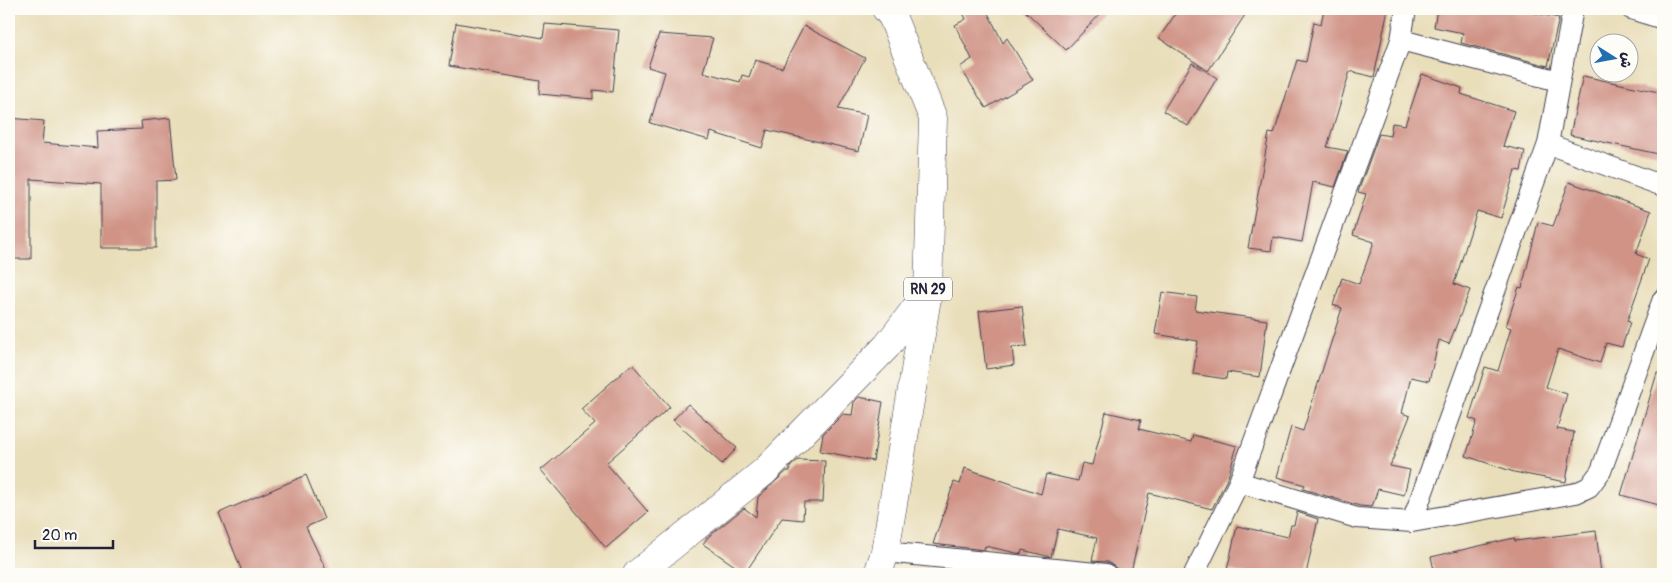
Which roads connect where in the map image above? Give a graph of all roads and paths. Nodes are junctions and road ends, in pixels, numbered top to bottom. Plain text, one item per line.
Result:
1 (886, 9) edge
2 (1406, 9) edge
3 (1573, 9) edge
4 (1631, 9) edge
5 (1663, 19) edge
6 (1401, 40) junction
7 (1559, 81) junction
8 (1548, 144) junction
9 (1663, 186) edge
10 (928, 292) junction
11 (1663, 300) edge
12 (1239, 482) junction
13 (1412, 522) junction
14 (881, 563) edge
15 (637, 574) edge
16 (1106, 574) edge
17 (1194, 574) edge

1 - 10 main road, RN 29 / RN 29
2 - 6 street
3 - 7 street
4 - 5 street
6 - 7 street
6 - 12 street
7 - 8 street
8 - 9 street
8 - 13 street
10 - 14 main road, RN 29 / RN 29
10 - 15 main road
11 - 13 street
12 - 13 street
12 - 17 street
14 - 16 street

